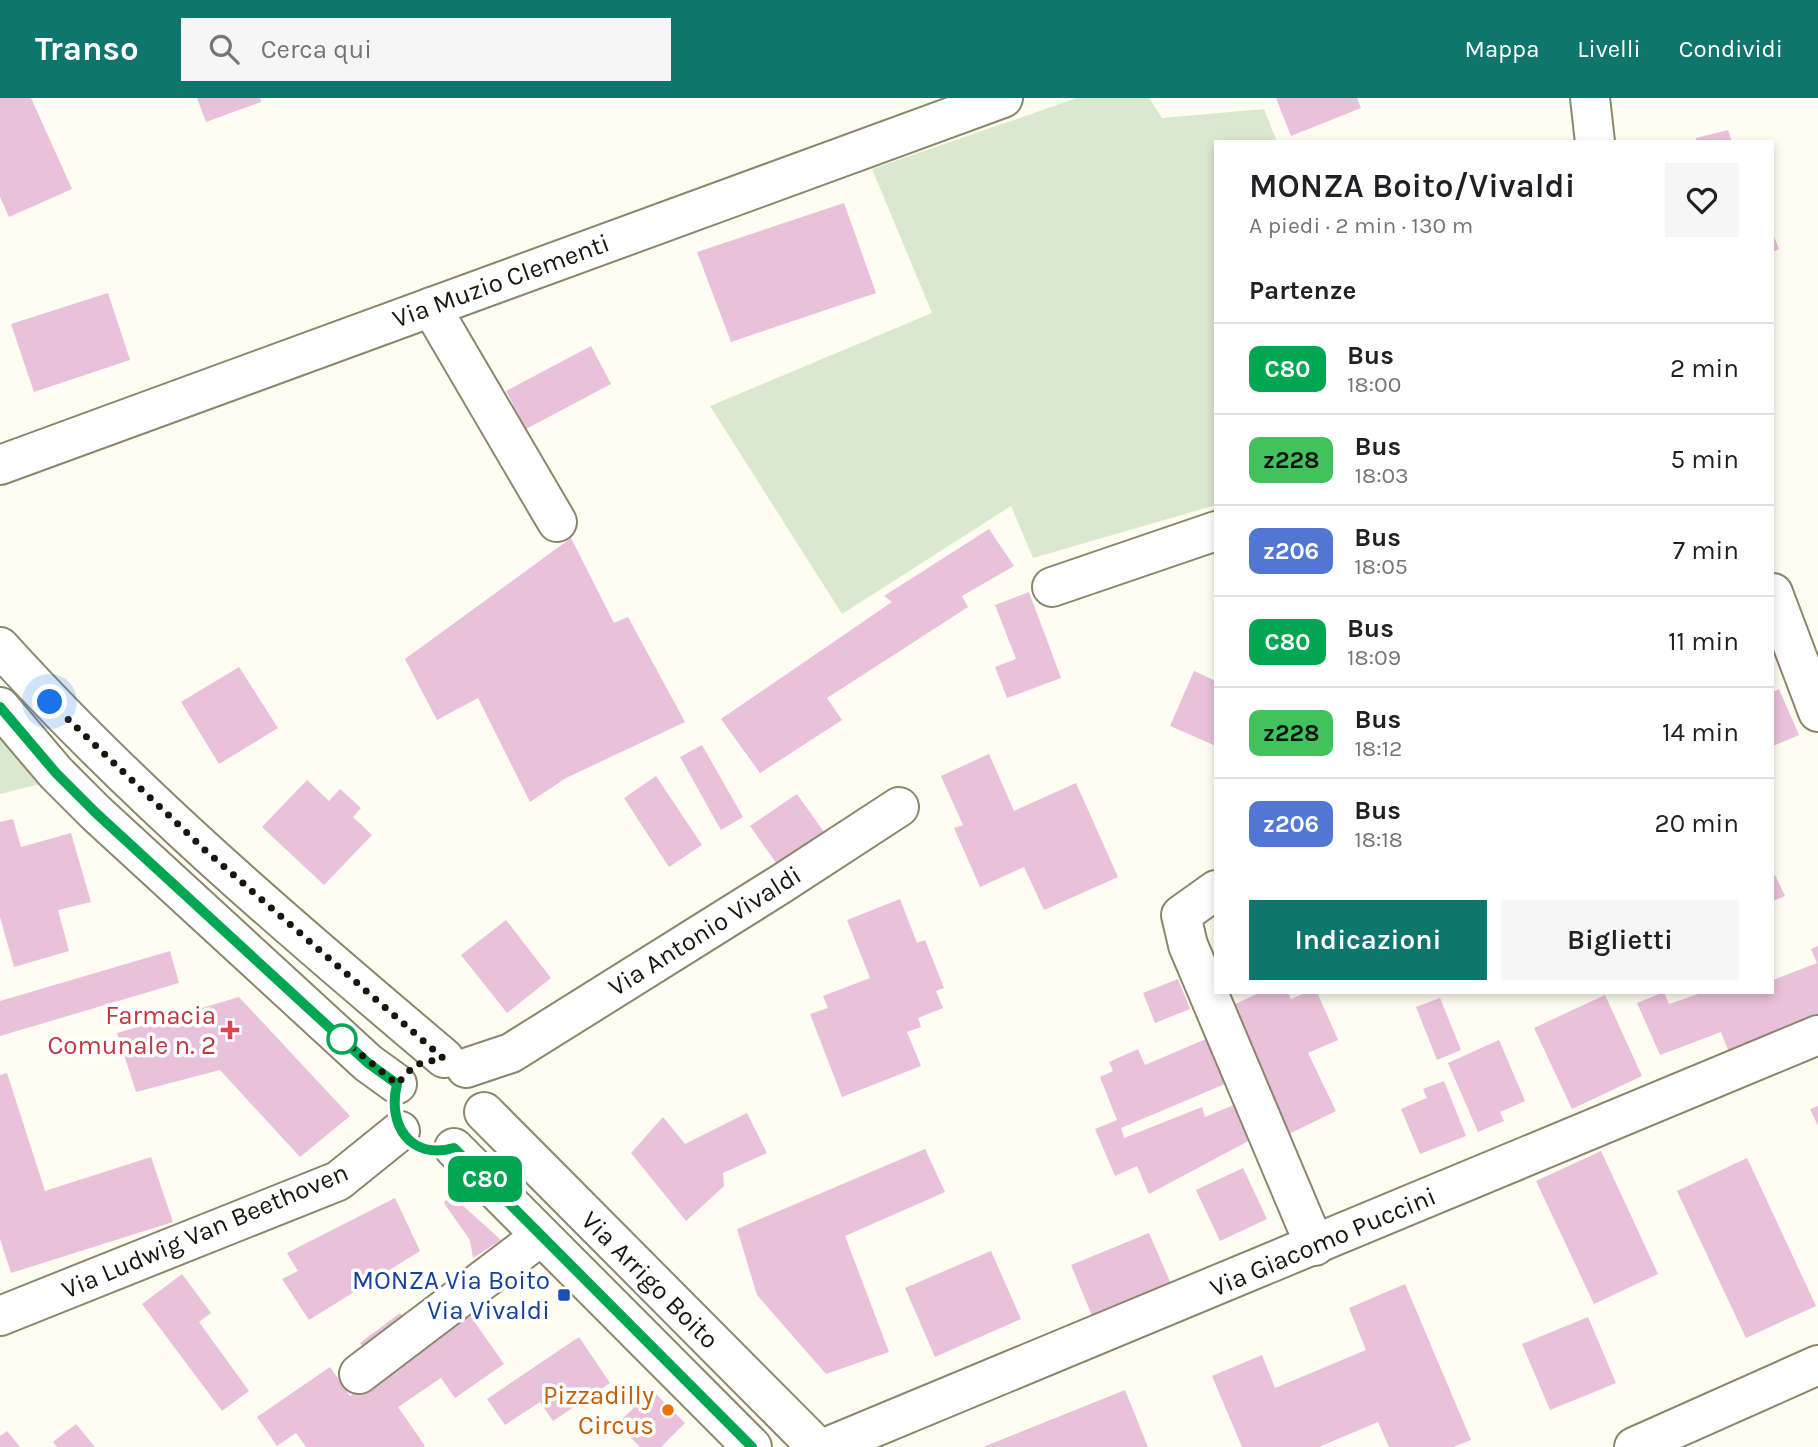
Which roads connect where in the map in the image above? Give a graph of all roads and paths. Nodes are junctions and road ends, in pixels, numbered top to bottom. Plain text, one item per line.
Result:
1 (1590, 98) edge
2 (994, 100) edge
3 (1595, 140) edge
4 (431, 307) junction
5 (0, 465) edge
6 (557, 522) dead end
7 (1214, 532) edge
8 (1052, 587) dead end
9 (1774, 599) edge
10 (0, 647) edge
11 (1784, 657) edge
12 (0, 708) edge
13 (1818, 712) edge
14 (899, 807) dead end
15 (1214, 891) edge
16 (1818, 1035) edge
17 (469, 1082) junction
18 (397, 1084) junction
19 (400, 1131) junction
20 (454, 1148) junction
21 (541, 1236) junction
22 (1315, 1246) junction
23 (0, 1316) edge
24 (1818, 1365) edge
25 (359, 1374) dead end
26 (752, 1447) edge
27 (817, 1447) edge
28 (827, 1447) edge
29 (1634, 1447) edge

1 - 3 street
2 - 4 street, Via Muzio Clementi
4 - 5 street, Via Muzio Clementi
4 - 6 street
7 - 8 street
9 - 11 street
10 - 17 street, Via Arrigo Boito
11 - 13 street
12 - 18 street
14 - 17 street, Via Antonio Vivaldi
15 - 22 street
16 - 22 street, Via Giacomo Puccini
17 - 18 street
17 - 20 street
17 - 27 street, Via Arrigo Boito
18 - 19 street
19 - 20 street
19 - 23 street, Via Ludwig Van Beethoven
20 - 21 street, Via Arrigo Boito
21 - 25 street
21 - 26 street, Via Arrigo Boito
22 - 28 street, Via Giacomo Puccini
24 - 29 street

